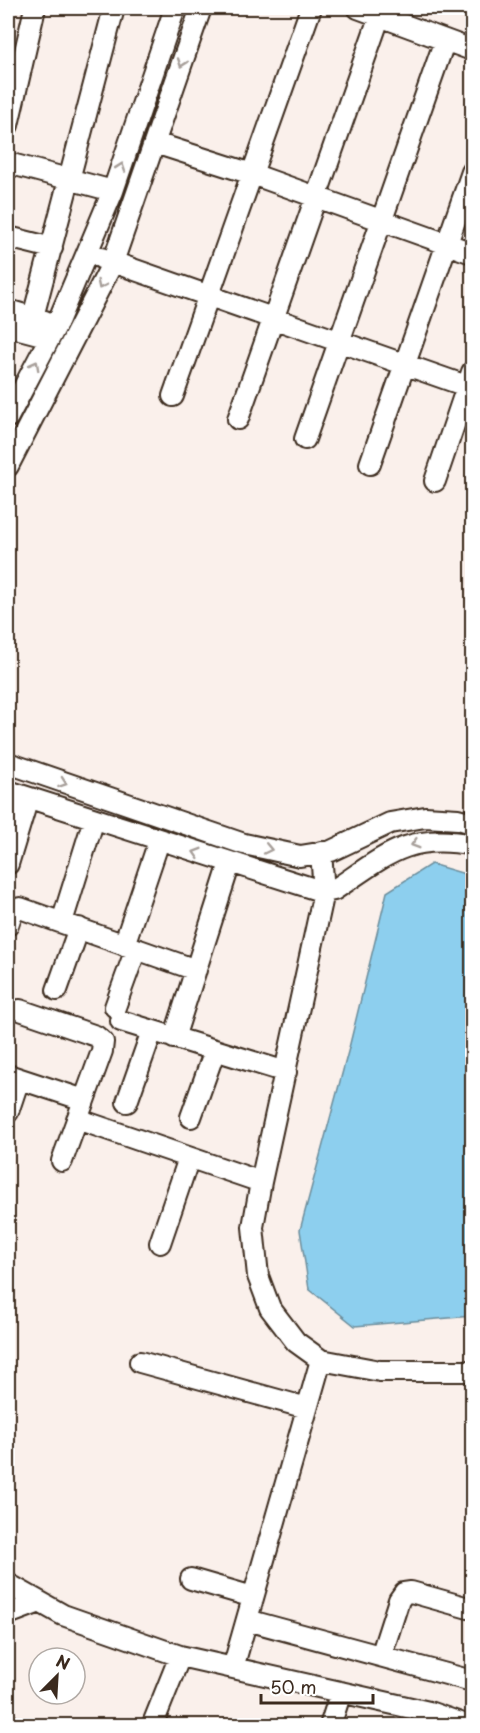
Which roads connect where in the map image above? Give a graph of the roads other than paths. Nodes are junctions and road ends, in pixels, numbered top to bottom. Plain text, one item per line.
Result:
1 (35, 8) edge
2 (114, 8) edge
3 (175, 8) edge
4 (201, 8) edge
5 (311, 8) edge
6 (358, 8) edge
7 (380, 15) junction
8 (401, 15) edge
9 (445, 40) junction
10 (472, 50) edge
11 (8, 125) edge
12 (155, 143) junction
13 (8, 163) edge
14 (472, 172) edge
15 (252, 174) junction
16 (69, 179) junction
17 (113, 191) junction
18 (316, 198) junction
19 (382, 221) junction
20 (8, 237) edge
21 (447, 244) junction
22 (52, 248) junction
23 (472, 253) edge
24 (87, 254) junction
25 (113, 262) junction
26 (209, 297) junction
27 (8, 310) edge
28 (33, 317) junction
29 (273, 319) junction
30 (8, 326) edge
31 (53, 331) junction
32 (339, 340) junction
33 (405, 364) junction
34 (471, 382) edge
35 (173, 396) dead end
36 (8, 417) edge
37 (238, 419) dead end
38 (305, 439) dead end
39 (370, 464) dead end
40 (8, 466) edge
41 (435, 482) dead end
42 (8, 763) edge
43 (8, 791) edge
44 (28, 798) junction
45 (94, 819) junction
46 (472, 823) edge
47 (159, 841) junction
48 (472, 845) edge
49 (321, 852) junction
50 (230, 863) junction
51 (8, 864) edge
52 (324, 892) junction
53 (8, 925) edge
54 (70, 925) junction
55 (130, 947) junction
56 (196, 970) junction
57 (57, 990) dead end
58 (20, 1010) dead end
59 (152, 1031) junction
60 (174, 1038) junction
61 (215, 1050) junction
62 (286, 1072) junction
63 (13, 1077) edge
64 (84, 1100) junction
65 (127, 1102) dead end
66 (8, 1112) edge
67 (191, 1117) dead end
68 (77, 1119) junction
69 (189, 1158) junction
70 (62, 1161) dead end
71 (261, 1182) junction
72 (160, 1243) dead end
73 (321, 1360) junction
74 (140, 1362) dead end
75 (472, 1371) edge
76 (307, 1408) junction
77 (191, 1579) dead end
78 (8, 1584) edge
79 (253, 1598) junction
80 (40, 1602) junction
81 (472, 1609) edge
82 (8, 1614) edge
83 (247, 1620) junction
84 (180, 1656) junction
85 (381, 1656) junction
86 (233, 1668) junction
87 (472, 1681) edge
88 (341, 1692) junction
89 (449, 1722) edge
90 (152, 1725) edge
91 (330, 1725) edge
92 (471, 1725) edge

1 - 11 street
2 - 16 street
17 -> 3 street
4 -> 12 street
5 - 15 street
6 - 7 street
7 - 8 street
7 - 18 street
8 - 9 street
9 - 10 street
9 - 19 street
12 - 15 street
12 - 25 street
13 - 16 street
14 - 21 street
15 - 18 street
15 - 26 street
16 - 17 street
16 - 22 street
17 - 24 street
18 - 19 street
18 - 29 street
19 - 21 street
19 - 32 street
20 - 22 street
21 - 23 street
21 - 33 street
22 - 28 street
24 - 25 street
24 - 31 street
25 - 26 street
25 -> 40 street
26 - 29 street
26 - 35 street
27 - 28 street
28 - 31 street
29 - 32 street
29 - 37 street
30 - 31 street
36 -> 31 street
32 - 33 street
32 - 38 street
33 - 34 street
33 - 39 street
34 - 41 street
42 -> 49 street
43 - 44 street
44 - 45 street
44 - 51 street
45 - 47 street
45 - 54 street
46 - 49 street
50 -> 47 street
47 - 55 street
48 -> 52 street
49 - 52 street
50 - 52 street
50 - 56 street
52 - 62 street
53 - 54 street
54 - 55 street
54 - 57 street
55 - 56 street
55 - 59 street
56 - 60 street
58 - 64 street
59 - 60 street
59 - 65 street
60 - 61 street
61 - 62 street
61 - 67 street
62 - 71 street
63 - 64 street
63 - 66 street
64 - 68 street
68 - 69 street
68 - 70 street
69 - 71 street
69 - 72 street
71 - 73 street
73 - 75 street
73 - 76 street
74 - 76 street
76 - 79 street
77 - 79 street
78 - 80 street
79 - 83 street
80 - 82 street
80 - 84 street
81 - 85 street
83 - 85 street
83 - 86 street
84 - 86 street
84 - 90 street
85 - 87 street
86 - 88 street
88 - 89 street
88 - 91 street
89 - 92 street

